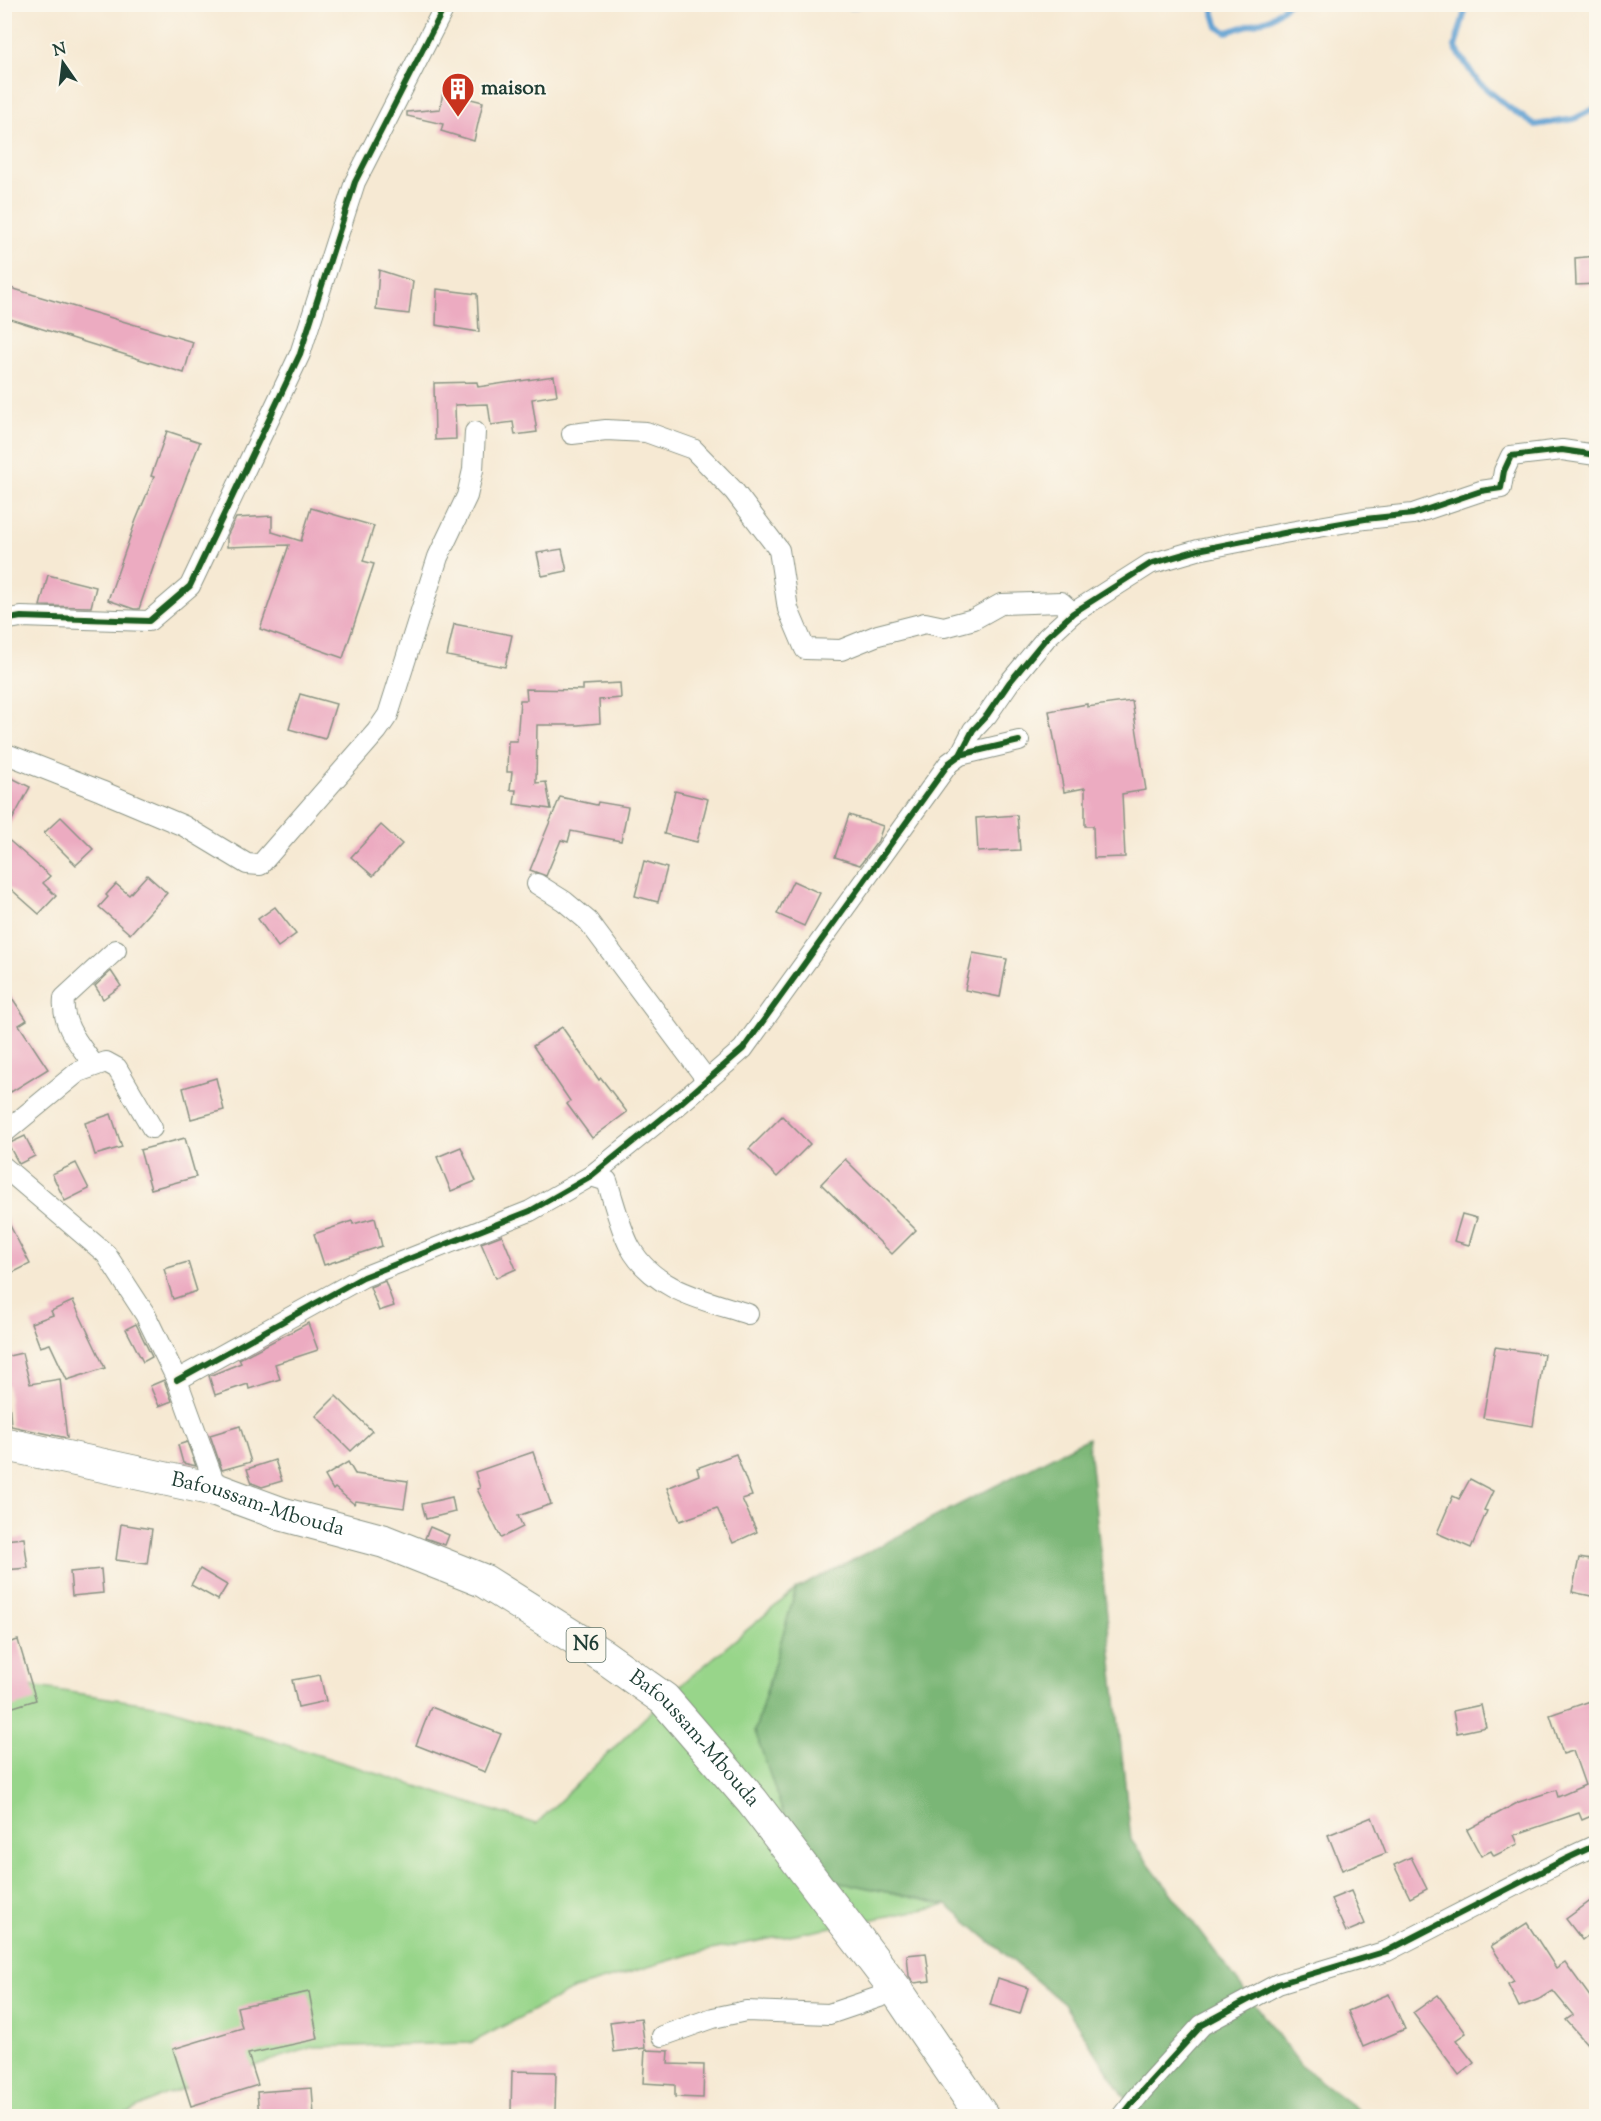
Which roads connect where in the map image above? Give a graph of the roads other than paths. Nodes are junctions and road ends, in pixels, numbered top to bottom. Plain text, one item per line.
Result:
1 (446, 4) edge
2 (475, 432) dead end
3 (572, 434) dead end
4 (1596, 455) edge
5 (1073, 613) junction
6 (4, 620) edge
7 (1019, 741) dead end
8 (4, 753) edge
9 (960, 755) junction
10 (537, 884) dead end
11 (116, 950) dead end
12 (94, 1065) junction
13 (707, 1080) junction
14 (152, 1128) dead end
15 (4, 1133) edge
16 (4, 1167) edge
17 (591, 1176) junction
18 (748, 1314) dead end
19 (177, 1380) junction
20 (4, 1444) edge
21 (217, 1490) junction
22 (1596, 1845) edge
23 (897, 1991) junction
24 (662, 2036) dead end
25 (981, 2116) edge
26 (1122, 2116) edge

1 - 6 street
2 - 8 street
3 - 5 street
4 - 5 street
5 - 9 street
7 - 9 street
9 - 13 street
10 - 13 street
11 - 12 street
12 - 14 street
12 - 15 street
13 - 17 street
16 - 19 street
17 - 18 street
17 - 19 street
19 - 21 street
20 - 21 highway, Bafoussam-Mbouda / N6
21 - 23 highway, Bafoussam-Mbouda / N6
22 - 26 street
23 - 24 street
23 - 25 highway, Bafoussam-Mbouda / N6

